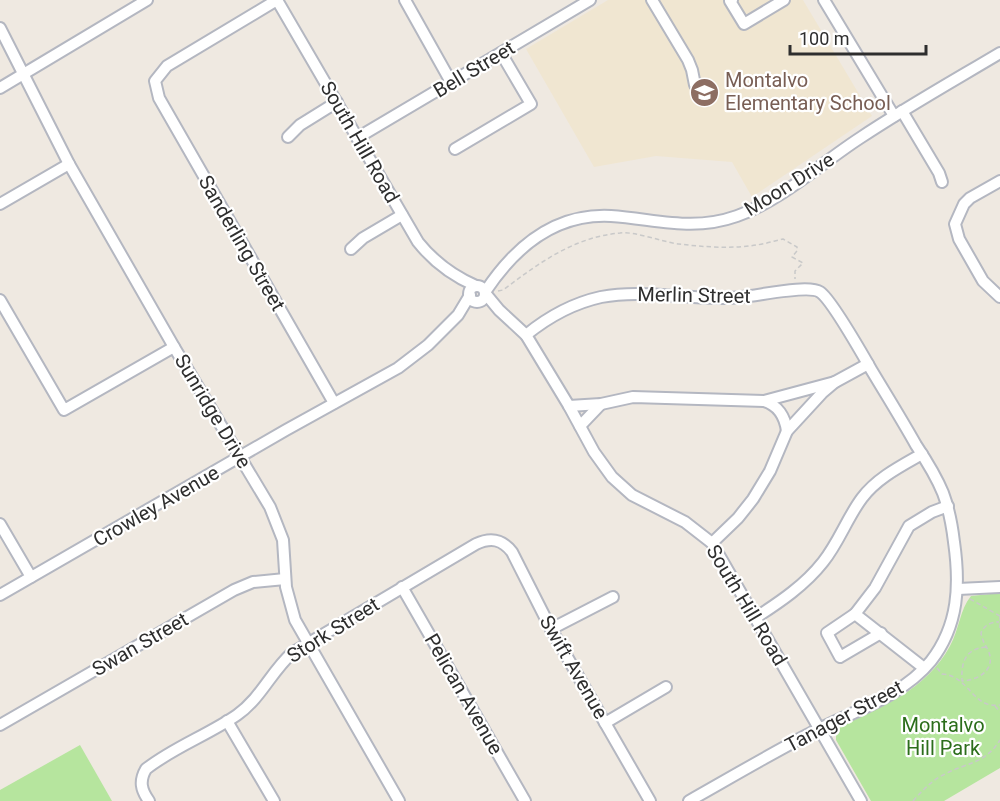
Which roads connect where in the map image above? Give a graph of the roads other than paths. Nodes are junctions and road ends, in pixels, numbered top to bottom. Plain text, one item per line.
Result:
1 (147, 0) edge
2 (277, 0) edge
3 (405, 0) edge
4 (590, 0) edge
5 (652, 0) edge
6 (732, 0) edge
7 (784, 0) edge
8 (824, 0) edge
9 (133, 4) edge
10 (0, 28) edge
11 (501, 53) junction
12 (1000, 53) edge
13 (22, 75) junction
14 (451, 82) junction
15 (695, 85) dead end
16 (0, 88) edge
17 (337, 102) junction
18 (898, 114) junction
19 (288, 137) dead end
20 (357, 138) junction
21 (455, 149) dead end
22 (69, 164) junction
23 (1000, 181) edge
24 (942, 182) dead end
25 (0, 204) edge
26 (402, 215) junction
27 (351, 249) dead end
28 (477, 294) junction
29 (1000, 297) edge
30 (0, 300) edge
31 (526, 335) junction
32 (174, 347) junction
33 (868, 364) junction
34 (835, 382) junction
35 (764, 401) junction
36 (334, 404) junction
37 (601, 404) junction
38 (569, 406) junction
39 (580, 426) junction
40 (787, 432) junction
41 (922, 454) junction
42 (242, 457) junction
43 (948, 506) junction
44 (0, 524) edge
45 (493, 540) joint
46 (712, 543) junction
47 (31, 577) junction
48 (285, 579) junction
49 (1000, 586) edge
50 (402, 587) junction
51 (963, 589) junction
52 (0, 595) edge
53 (613, 597) dead end
54 (855, 614) junction
55 (755, 618) junction
56 (551, 629) junction
57 (881, 633) junction
58 (308, 643) junction
59 (927, 665) junction
60 (666, 687) dead end
61 (227, 721) junction
62 (605, 723) junction
63 (0, 725) edge
64 (819, 728) junction
65 (148, 801) edge
66 (274, 801) edge
67 (399, 801) edge
68 (525, 801) edge
69 (650, 801) edge
70 (689, 801) edge
71 (861, 801) edge

1 - 9 street
2 - 17 street, South Hill Road
2 - 36 street, Sanderling Street
3 - 14 street
4 - 11 street, Bell Street
5 - 15 street
6 - 7 street
8 - 18 street
9 - 13 street
10 - 13 street, Sunridge Drive
11 - 14 street, Bell Street
11 - 21 street
12 - 18 street, Moon Drive
13 - 16 street
13 - 22 street, Sunridge Drive
14 - 20 street, Bell Street
17 - 19 street
17 - 20 street, South Hill Road
18 - 24 street
18 - 28 street, Moon Drive
20 - 26 street, South Hill Road
22 - 25 street
22 - 32 street, Sunridge Drive
23 - 29 street
26 - 27 street
26 - 28 street, South Hill Road
28 - 31 street, South Hill Road
28 - 36 street, Crowley Avenue
30 - 32 street
31 - 33 street, Merlin Street
31 - 38 street, South Hill Road
32 - 42 street, Sunridge Drive
33 - 34 street
33 - 41 street, Tanager Street
34 - 35 street
34 - 40 street
35 - 37 street
35 - 40 street
36 - 42 street, Crowley Avenue
37 - 38 street
37 - 39 street
38 - 39 street, South Hill Road
39 - 46 street, South Hill Road
40 - 46 street
41 - 43 street, Tanager Street
41 - 55 street
42 - 47 street, Crowley Avenue
42 - 48 street, Sunridge Drive
43 - 51 street, Tanager Street
43 - 54 street
44 - 47 street
45 - 50 street, Stork Street
45 - 56 street, Swift Avenue
46 - 55 street, South Hill Road
47 - 52 street, Crowley Avenue
48 - 58 street, Sunridge Drive
48 - 63 street, Swan Street
49 - 51 street
50 - 58 street, Stork Street
50 - 68 street, Pelican Avenue
51 - 59 street, Tanager Street
53 - 56 street
54 - 57 street
54 - 57 street
55 - 64 street, South Hill Road
56 - 62 street, Swift Avenue
57 - 59 street
58 - 61 street, Stork Street
58 - 67 street, Sunridge Drive
59 - 64 street, Tanager Street
60 - 62 street
61 - 65 street, Stork Street
61 - 66 street
62 - 69 street, Swift Avenue
64 - 70 street, Tanager Street
64 - 71 street, South Hill Road

